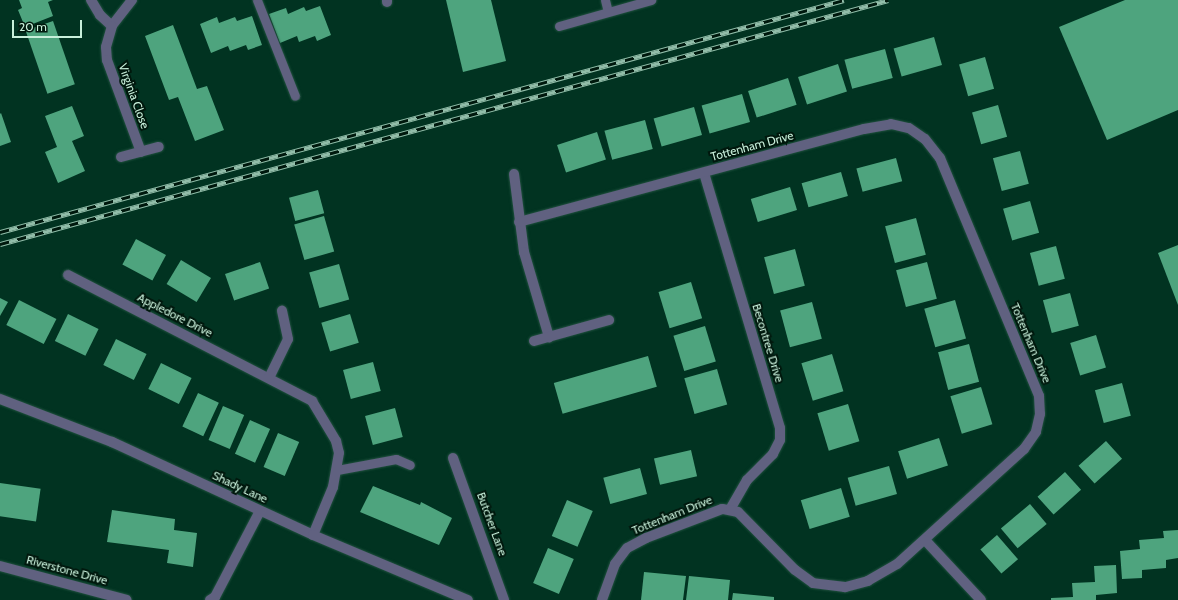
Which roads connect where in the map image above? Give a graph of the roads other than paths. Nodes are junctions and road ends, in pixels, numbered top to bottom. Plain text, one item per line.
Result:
1 (91, 0) edge
2 (132, 0) edge
3 (257, 0) edge
4 (605, 0) edge
5 (651, 0) edge
6 (608, 12) junction
7 (112, 26) junction
8 (559, 26) dead end
9 (295, 96) dead end
10 (159, 147) dead end
11 (141, 152) junction
12 (121, 157) dead end
13 (704, 173) junction
14 (514, 174) dead end
15 (519, 222) junction
16 (68, 275) dead end
17 (282, 311) dead end
18 (609, 320) dead end
19 (549, 337) junction
20 (534, 341) dead end
21 (269, 378) junction
22 (0, 398) edge
23 (453, 458) dead end
24 (410, 465) dead end
25 (337, 470) junction
26 (730, 509) junction
27 (260, 511) junction
28 (314, 535) junction
29 (925, 540) junction
30 (0, 566) edge
31 (127, 600) edge
32 (210, 600) edge
33 (468, 600) edge
34 (504, 600) edge
35 (602, 600) edge
36 (982, 600) edge

1 - 7 street
2 - 7 street, Virginia Close
3 - 9 lane
4 - 6 lane
5 - 6 lane
6 - 8 lane
7 - 11 street, Virginia Close
10 - 11 street
11 - 12 street
13 - 15 street, Tottenham Drive
13 - 26 street, Becontree Drive
13 - 29 street, Tottenham Drive
14 - 15 street
15 - 19 street
16 - 21 street, Appledore Drive
17 - 21 street
18 - 19 street
19 - 20 street
21 - 25 street, Appledore Drive
22 - 27 street, Shady Lane
23 - 34 street, Butcher Lane
24 - 25 lane
25 - 28 street, Appledore Drive
26 - 29 street, Tottenham Drive
26 - 35 street, Tottenham Drive
27 - 28 street, Shady Lane
27 - 32 street
28 - 33 street, Shady Lane
29 - 36 street
30 - 31 street, Riverstone Drive

